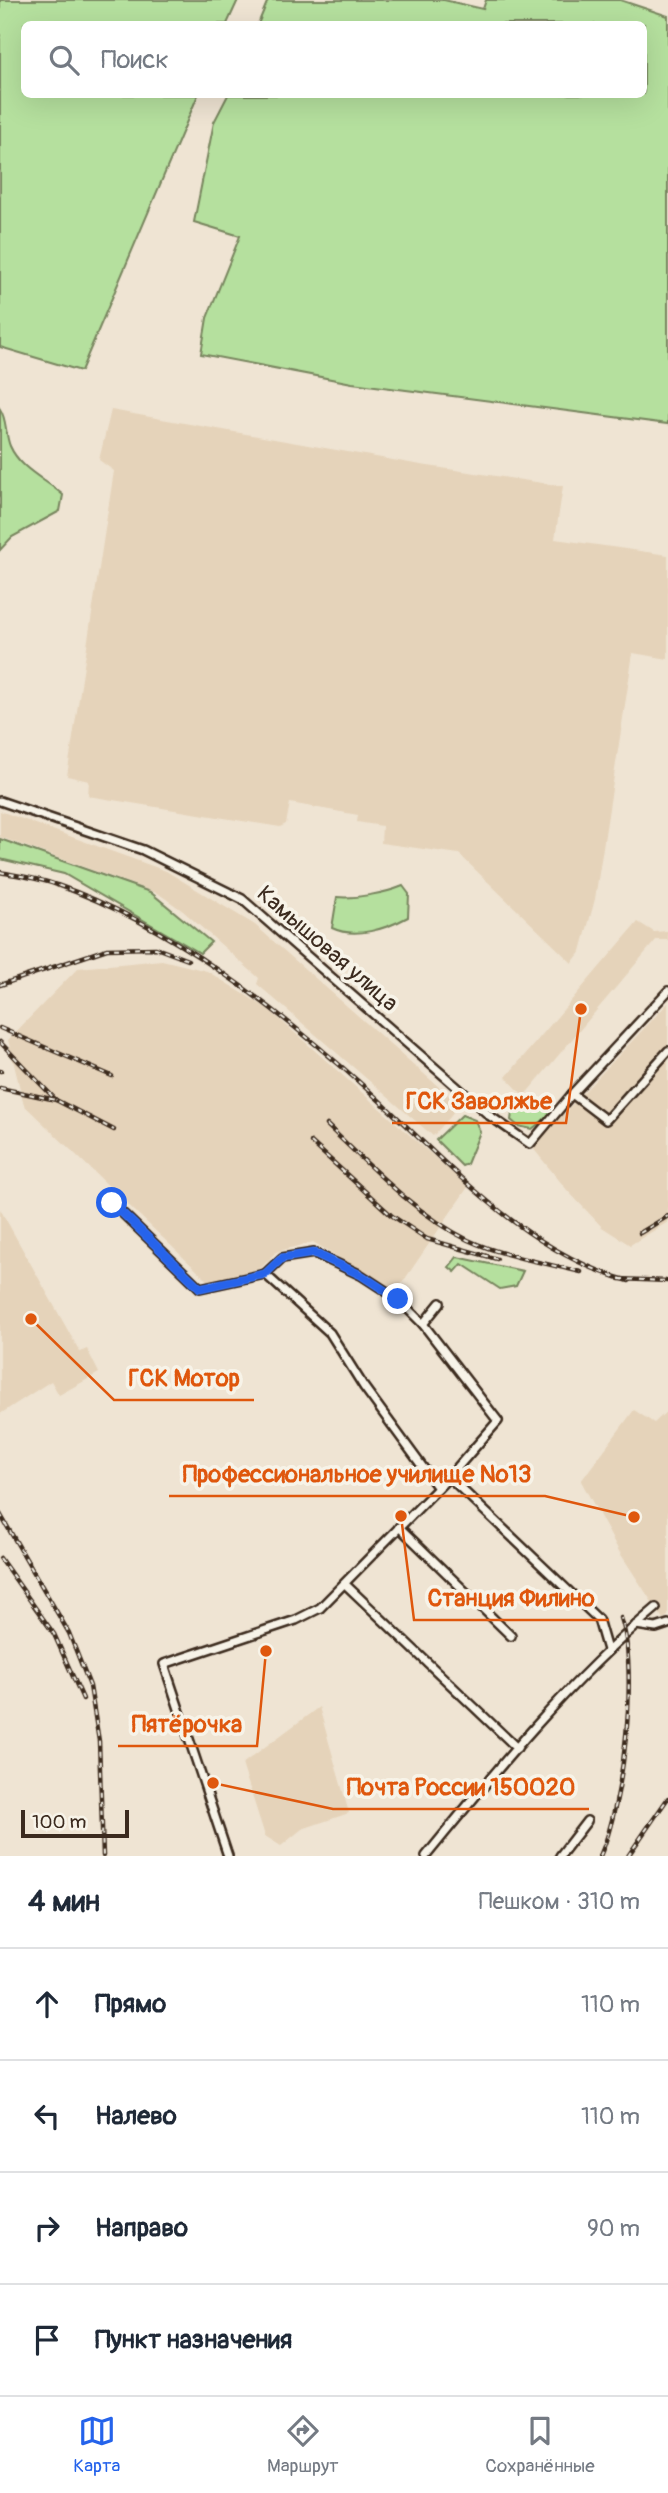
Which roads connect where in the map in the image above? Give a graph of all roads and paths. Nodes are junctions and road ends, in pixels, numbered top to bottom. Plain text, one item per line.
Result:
1 (0, 801) edge
2 (668, 991) edge
3 (668, 1051) edge
4 (572, 1094) junction
5 (112, 1203) dead end
6 (265, 1274) junction
7 (440, 1303) dead end
8 (423, 1324) junction
9 (449, 1477) junction
10 (438, 1488) junction
11 (399, 1527) junction
12 (346, 1585) junction
13 (656, 1608) dead end
14 (668, 1624) edge
15 (636, 1625) junction
16 (511, 1636) dead end
17 (607, 1650) junction
18 (517, 1748) junction
19 (587, 1821) dead end
20 (228, 1856) edge
21 (426, 1856) edge
22 (560, 1856) edge

1 - 4 street, Камышовая улица
2 - 4 street
3 - 4 street
5 - 6 street
6 - 8 street
6 - 10 street
7 - 8 street
8 - 9 street
9 - 10 street
9 - 17 street
10 - 11 street
11 - 12 street
11 - 16 street
12 - 18 street
12 - 20 street
13 - 15 street
14 - 15 street
15 - 17 street
17 - 18 street
18 - 21 street
19 - 22 street

